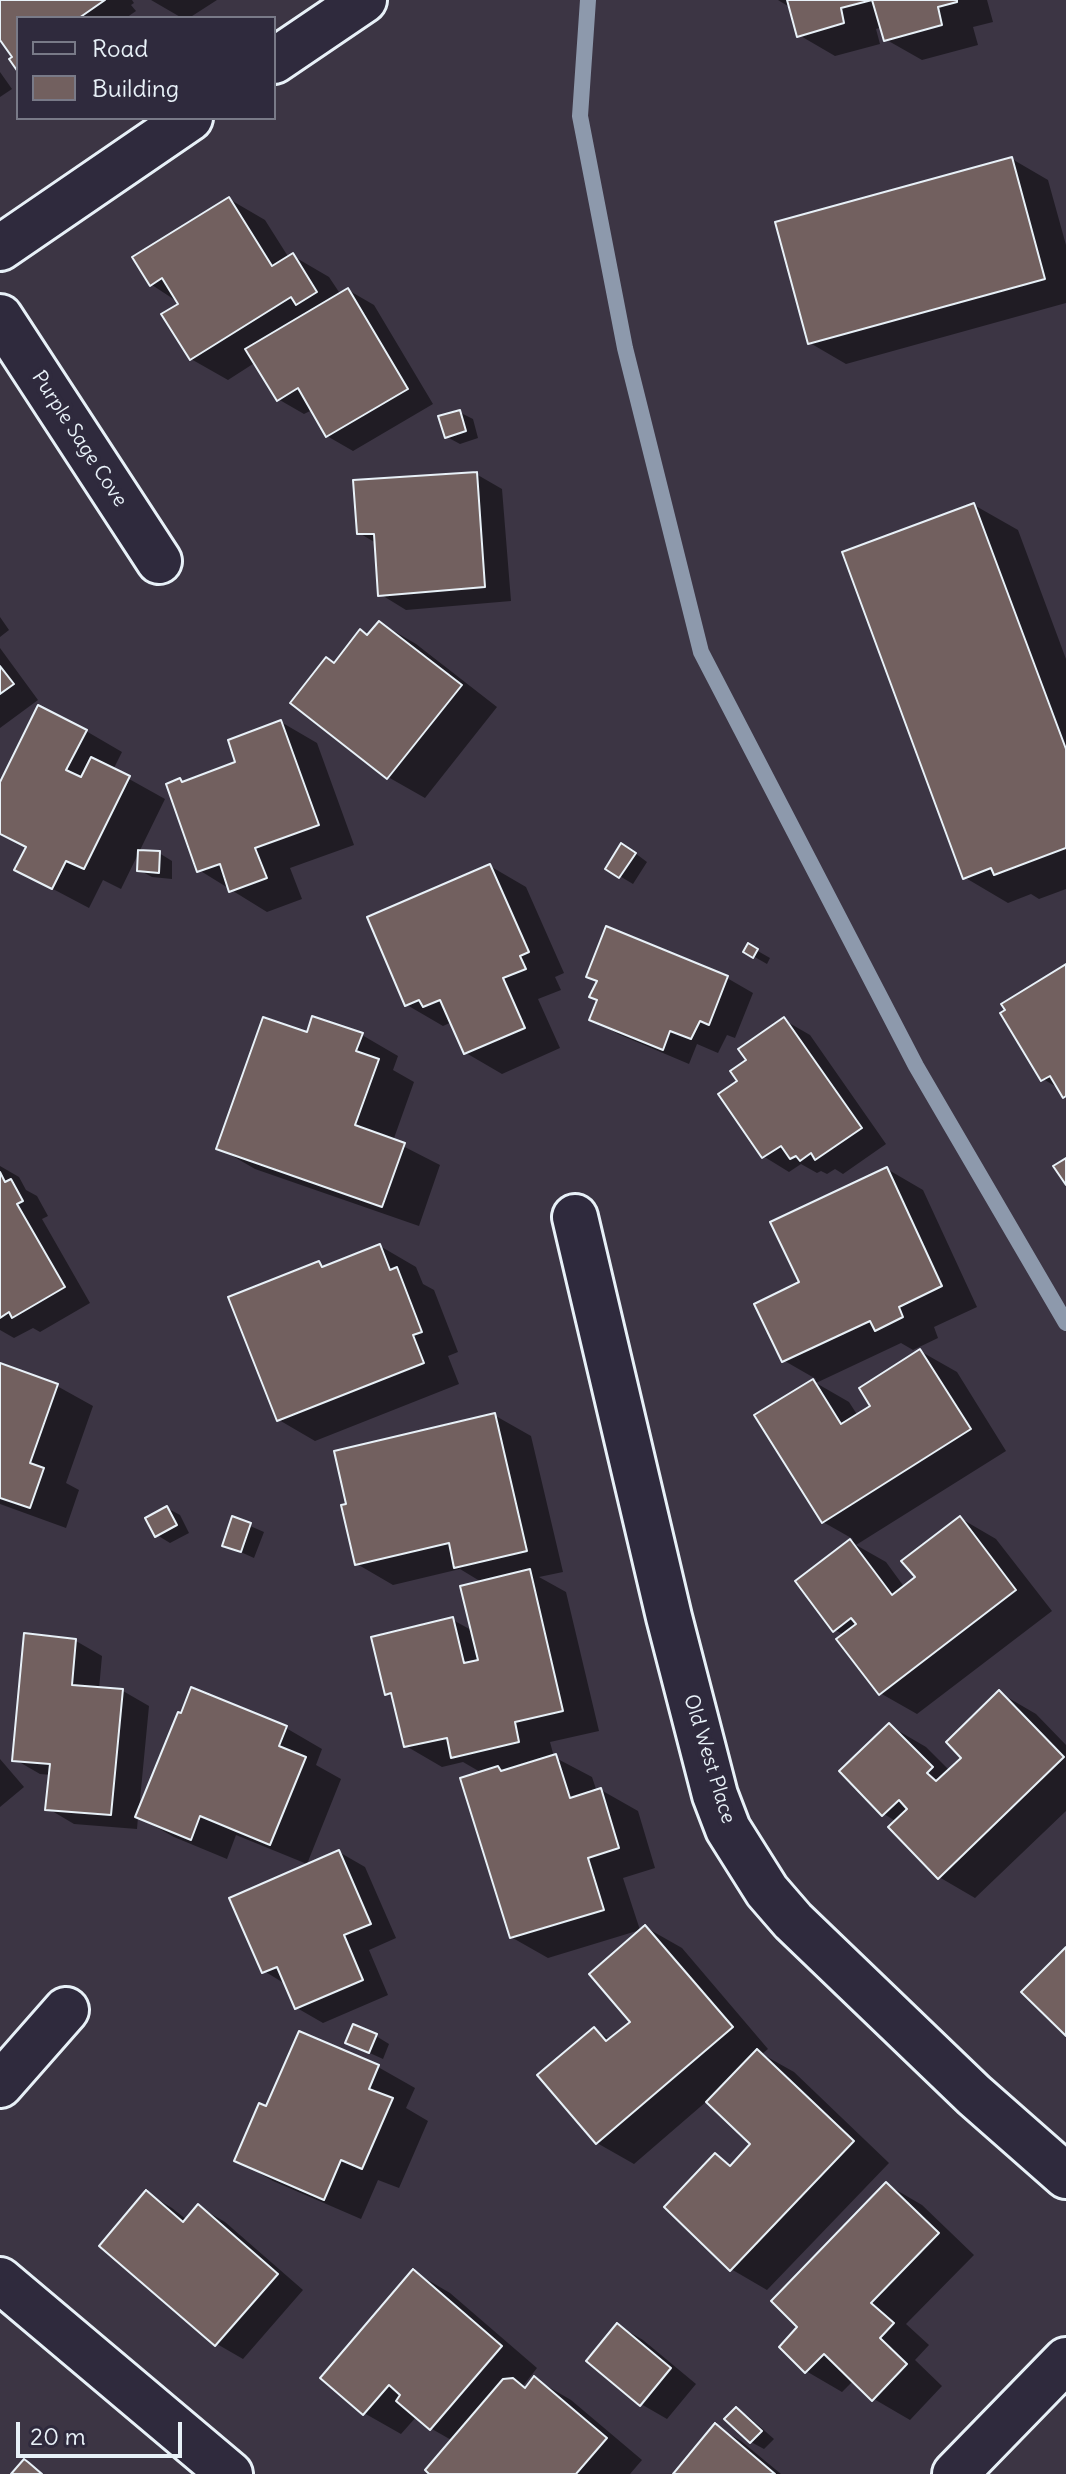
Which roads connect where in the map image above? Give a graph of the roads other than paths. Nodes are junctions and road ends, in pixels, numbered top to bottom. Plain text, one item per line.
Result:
1 (364, 0) edge
2 (276, 60) edge
3 (187, 120) edge
4 (0, 248) edge
5 (0, 317) edge
6 (159, 561) dead end
7 (575, 1217) dead end
8 (66, 2010) dead end
9 (0, 2085) edge
10 (1066, 2176) edge
11 (0, 2280) edge
12 (1066, 2360) edge
13 (230, 2474) edge
14 (955, 2474) edge

1 - 2 street
3 - 4 street
5 - 6 street, Purple Sage Cove
7 - 10 street, Old West Place
8 - 9 street
11 - 13 street
12 - 14 street

